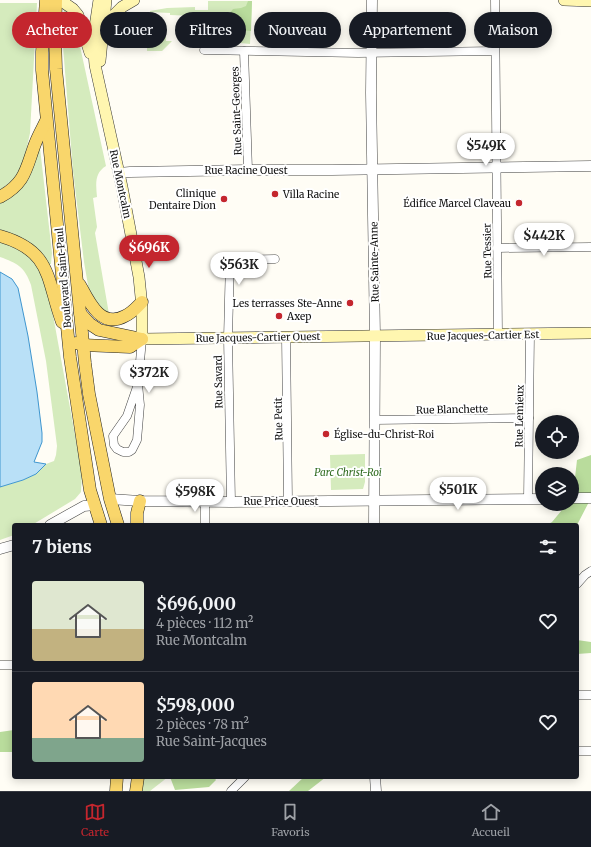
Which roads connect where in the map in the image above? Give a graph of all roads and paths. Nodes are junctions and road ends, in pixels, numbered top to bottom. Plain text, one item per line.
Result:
1 (46, 0) edge
2 (56, 0) edge
3 (60, 0) edge
4 (99, 0) edge
5 (106, 0) edge
6 (134, 0) edge
7 (372, 0) edge
8 (495, 0) edge
9 (564, 0) edge
10 (591, 1) edge
11 (47, 12) edge
12 (53, 12) edge
13 (105, 12) edge
14 (117, 12) edge
15 (45, 48) edge
16 (52, 48) edge
17 (102, 48) edge
18 (204, 50) dead end
19 (244, 51) junction
20 (495, 51) junction
21 (372, 52) junction
22 (95, 65) junction
23 (99, 80) junction
24 (46, 120) junction
25 (591, 166) edge
26 (496, 168) junction
27 (248, 170) junction
28 (373, 170) junction
29 (119, 173) junction
30 (0, 197) edge
31 (0, 236) edge
32 (591, 247) edge
33 (497, 248) junction
34 (275, 260) dead end
35 (77, 281) junction
36 (142, 302) junction
37 (80, 313) junction
38 (591, 333) edge
39 (498, 334) junction
40 (530, 334) junction
41 (375, 336) junction
42 (286, 337) junction
43 (228, 338) junction
44 (142, 339) junction
45 (68, 342) junction
46 (83, 345) junction
47 (138, 384) junction
48 (529, 418) junction
49 (374, 420) junction
50 (579, 498) edge
51 (591, 498) edge
52 (528, 499) junction
53 (535, 499) edge
54 (110, 500) junction
55 (374, 500) junction
56 (140, 501) junction
57 (205, 502) junction
58 (231, 502) junction
59 (288, 502) junction
60 (95, 505) junction
61 (54, 523) edge
62 (100, 523) edge
63 (117, 523) edge
64 (137, 523) edge
65 (205, 523) edge
66 (374, 523) edge
67 (12, 546) edge
68 (0, 549) edge
69 (591, 571) edge
70 (579, 582) edge
71 (0, 665) edge
72 (12, 665) edge
73 (579, 695) edge
74 (591, 695) edge
75 (579, 751) edge
76 (591, 751) edge
77 (117, 779) edge
78 (138, 779) edge
79 (243, 779) edge
80 (375, 779) edge
81 (116, 791) edge
82 (136, 791) edge
83 (231, 791) edge
84 (376, 791) edge

1 - 11 main road
2 - 12 main road
3 - 22 main road
4 - 22 main road, Rue Montcalm
5 - 13 main road, Rue Montcalm
6 - 14 main road
7 - 21 street, Rue Sainte-Anne
8 - 20 street, Rue Tessier
9 - 10 main road
15 - 24 main road, Boulevard Saint-Paul
16 - 35 main road, Boulevard Saint-Paul
17 - 23 main road, Rue Montcalm
18 - 19 street
19 - 21 street
19 - 27 street, Rue Saint-Georges
20 - 21 street
20 - 26 street, Rue Tessier
21 - 28 street, Rue Sainte-Anne
22 - 23 main road, Rue Montcalm
23 - 29 main road, Rue Montcalm
24 - 30 main road
24 - 45 main road, Boulevard Saint-Paul
25 - 26 street, Rue Racine Ouest
26 - 28 street, Rue Racine Ouest
26 - 33 street, Rue Tessier
27 - 28 street, Rue Racine Ouest
27 - 29 street, Rue Racine Ouest
28 - 41 street, Rue Sainte-Anne
29 - 36 main road, Rue Montcalm
31 - 45 main road
32 - 33 street
33 - 39 street, Rue Tessier
34 - 43 street, Rue Savard
35 - 36 main road
35 - 37 main road, Boulevard Saint-Paul
36 - 44 main road, Rue Montcalm
37 - 44 main road
37 - 46 main road, Boulevard Saint-Paul
38 - 40 main road, Rue Jacques-Cartier Est
39 - 40 main road, Rue Jacques-Cartier Est
39 - 41 main road, Rue Jacques-Cartier Est
40 - 48 street, Rue Lemieux
41 - 42 main road, Rue Jacques-Cartier Ouest
41 - 49 street, Rue Sainte-Anne
42 - 43 main road, Rue Jacques-Cartier Ouest
42 - 59 street, Rue Petit
43 - 44 main road, Rue Jacques-Cartier Ouest
43 - 58 street, Rue Savard
44 - 46 main road
44 - 47 street, Rue Montcalm
45 - 46 main road
45 - 60 main road, Boulevard Saint-Paul
46 - 54 main road, Boulevard Saint-Paul
47 - 47 street, Rue Montcalm
48 - 49 street, Rue Blanchette
48 - 52 street, Rue Lemieux
49 - 55 street, Rue Sainte-Anne
50 - 51 street
52 - 53 street, Rue Price Ouest
52 - 55 street, Rue Price Ouest
54 - 56 street, Rue Price Ouest
54 - 60 main road, Rue Price Ouest
54 - 63 main road, Boulevard Saint-Paul
55 - 59 street, Rue Price Ouest
55 - 66 street, Rue Sainte-Anne
56 - 57 street, Rue Price Ouest
56 - 64 main road
57 - 58 street, Rue Price Ouest
57 - 65 street
58 - 59 street, Rue Price Ouest
60 - 61 street, Rue Price Ouest
60 - 62 main road, Boulevard Saint-Paul
67 - 68 street
69 - 70 street
71 - 72 street
73 - 74 street
75 - 76 street
77 - 81 main road
78 - 82 main road
79 - 83 street
80 - 84 street

